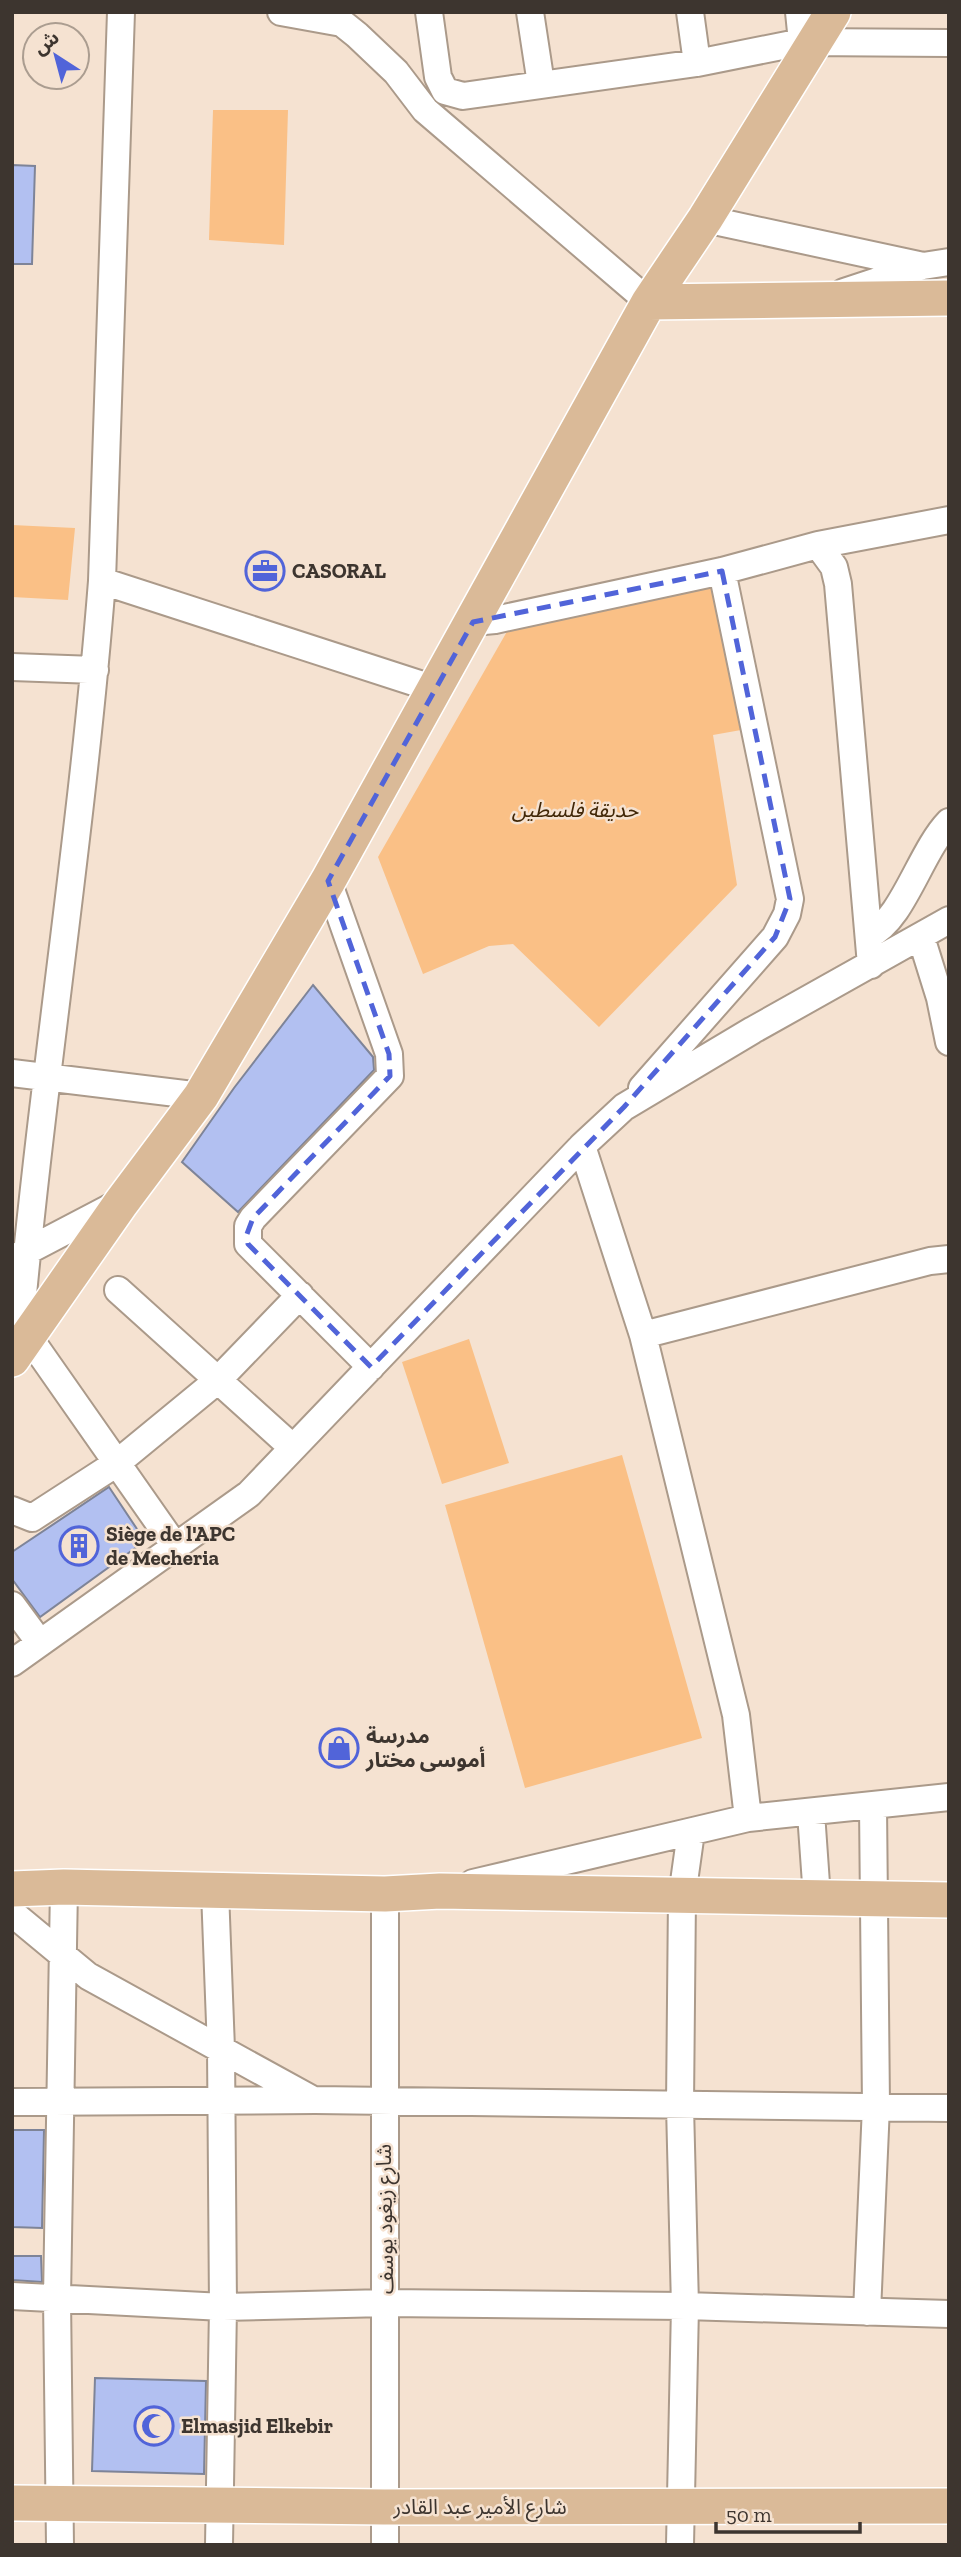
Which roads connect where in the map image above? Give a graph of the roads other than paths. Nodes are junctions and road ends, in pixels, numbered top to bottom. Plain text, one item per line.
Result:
1 (121, 12) edge
2 (281, 12) edge
3 (429, 12) edge
4 (530, 12) edge
5 (690, 12) edge
6 (813, 27) edge
7 (949, 43) edge
8 (697, 63) junction
9 (541, 84) junction
10 (705, 219) junction
11 (936, 264) edge
12 (949, 298) edge
13 (819, 300) junction
14 (649, 302) junction
15 (949, 520) edge
16 (818, 545) junction
17 (722, 571) junction
18 (102, 581) junction
19 (474, 622) junction
20 (12, 667) edge
21 (95, 670) junction
22 (435, 689) junction
23 (949, 822) edge
24 (328, 881) junction
25 (949, 920) edge
26 (869, 935) junction
27 (921, 937) junction
28 (871, 965) junction
29 (945, 997) edge
30 (949, 1042) edge
31 (12, 1073) edge
32 (46, 1078) junction
33 (201, 1096) junction
34 (624, 1107) junction
35 (582, 1146) junction
36 (121, 1203) junction
37 (19, 1255) edge
38 (949, 1259) edge
39 (118, 1290) dead end
40 (300, 1295) junction
41 (643, 1335) junction
42 (19, 1348) edge
43 (371, 1367) junction
44 (218, 1380) junction
45 (293, 1448) junction
46 (117, 1462) junction
47 (12, 1510) edge
48 (175, 1546) junction
49 (12, 1605) edge
50 (40, 1643) junction
51 (12, 1663) edge
52 (949, 1797) edge
53 (873, 1806) junction
54 (811, 1813) junction
55 (748, 1818) junction
56 (691, 1832) junction
57 (64, 1887) junction
58 (12, 1889) edge
59 (215, 1891) junction
60 (440, 1891) junction
61 (385, 1894) junction
62 (682, 1896) junction
63 (817, 1898) junction
64 (949, 1900) edge
65 (873, 1901) junction
66 (12, 1913) edge
67 (62, 1955) junction
68 (221, 2049) junction
69 (315, 2100) junction
70 (60, 2101) junction
71 (220, 2101) junction
72 (12, 2102) edge
73 (384, 2102) junction
74 (681, 2106) junction
75 (876, 2106) junction
76 (949, 2108) edge
77 (12, 2296) edge
78 (57, 2298) junction
79 (386, 2303) junction
80 (685, 2306) junction
81 (223, 2307) junction
82 (867, 2312) junction
83 (949, 2314) edge
84 (12, 2503) edge
85 (58, 2503) junction
86 (219, 2505) junction
87 (681, 2506) junction
88 (949, 2506) edge
89 (384, 2507) junction
90 (60, 2545) edge
91 (219, 2545) edge
92 (386, 2545) edge
93 (680, 2545) edge

1 - 18 street
2 - 14 street
3 - 9 street
4 - 9 street
5 - 8 street
6 - 7 street
6 - 8 street
6 - 10 main road
8 - 9 street
10 - 11 street
10 - 14 main road
11 - 13 street
12 - 13 main road
13 - 14 main road
14 - 19 main road
15 - 16 street
16 - 17 street
16 - 26 street
17 - 19 street
17 - 34 street
18 - 21 street
18 - 22 street
19 - 22 main road
20 - 21 street
21 - 32 street
22 - 24 main road
23 - 26 street
24 - 33 main road
24 - 40 street
25 - 27 street
26 - 28 street
27 - 28 street
27 - 29 street
28 - 34 street
29 - 30 street
31 - 32 street
32 - 33 street
32 - 37 street
33 - 36 main road
34 - 35 street
35 - 41 street
35 - 43 street
36 - 37 street
36 - 42 main road
37 - 42 street
38 - 41 street
39 - 44 street
40 - 43 street
40 - 44 street
41 - 55 street
42 - 46 street
43 - 45 street
44 - 45 street
44 - 46 street
45 - 48 street
46 - 47 street
46 - 48 street
48 - 50 street
49 - 50 street
50 - 51 street
52 - 53 street
53 - 54 street
53 - 65 street
54 - 55 street
54 - 63 street
55 - 56 street
56 - 60 street
56 - 62 street
57 - 58 main road
57 - 59 main road
57 - 67 street
59 - 61 main road
59 - 68 street
60 - 61 main road
60 - 62 main road
61 - 73 street, شارع زيغود يوسف
62 - 63 main road
62 - 74 street
63 - 65 main road
64 - 65 main road
65 - 75 street
66 - 67 street
67 - 68 street
67 - 70 street
68 - 69 street
68 - 71 street
69 - 71 street
69 - 73 street
70 - 71 street
70 - 72 street
70 - 78 street
71 - 81 street
73 - 74 street
73 - 79 street, شارع زيغود يوسف
74 - 75 street
74 - 80 street
75 - 76 street
75 - 82 street
77 - 78 street
78 - 81 street
78 - 85 street
79 - 80 street
79 - 81 street
79 - 89 street, شارع زيغود يوسف
80 - 82 street
80 - 87 street
81 - 86 street
82 - 83 street
84 - 85 main road, شارع الأمير عبد القادر
85 - 86 main road, شارع الأمير عبد القادر
85 - 90 street
86 - 89 main road, شارع الأمير عبد القادر
86 - 91 street
87 - 88 main road, شارع الأمير عبد القادر
87 - 89 main road, شارع الأمير عبد القادر
87 - 93 street
89 - 92 street, شارع زيغود يوسف

